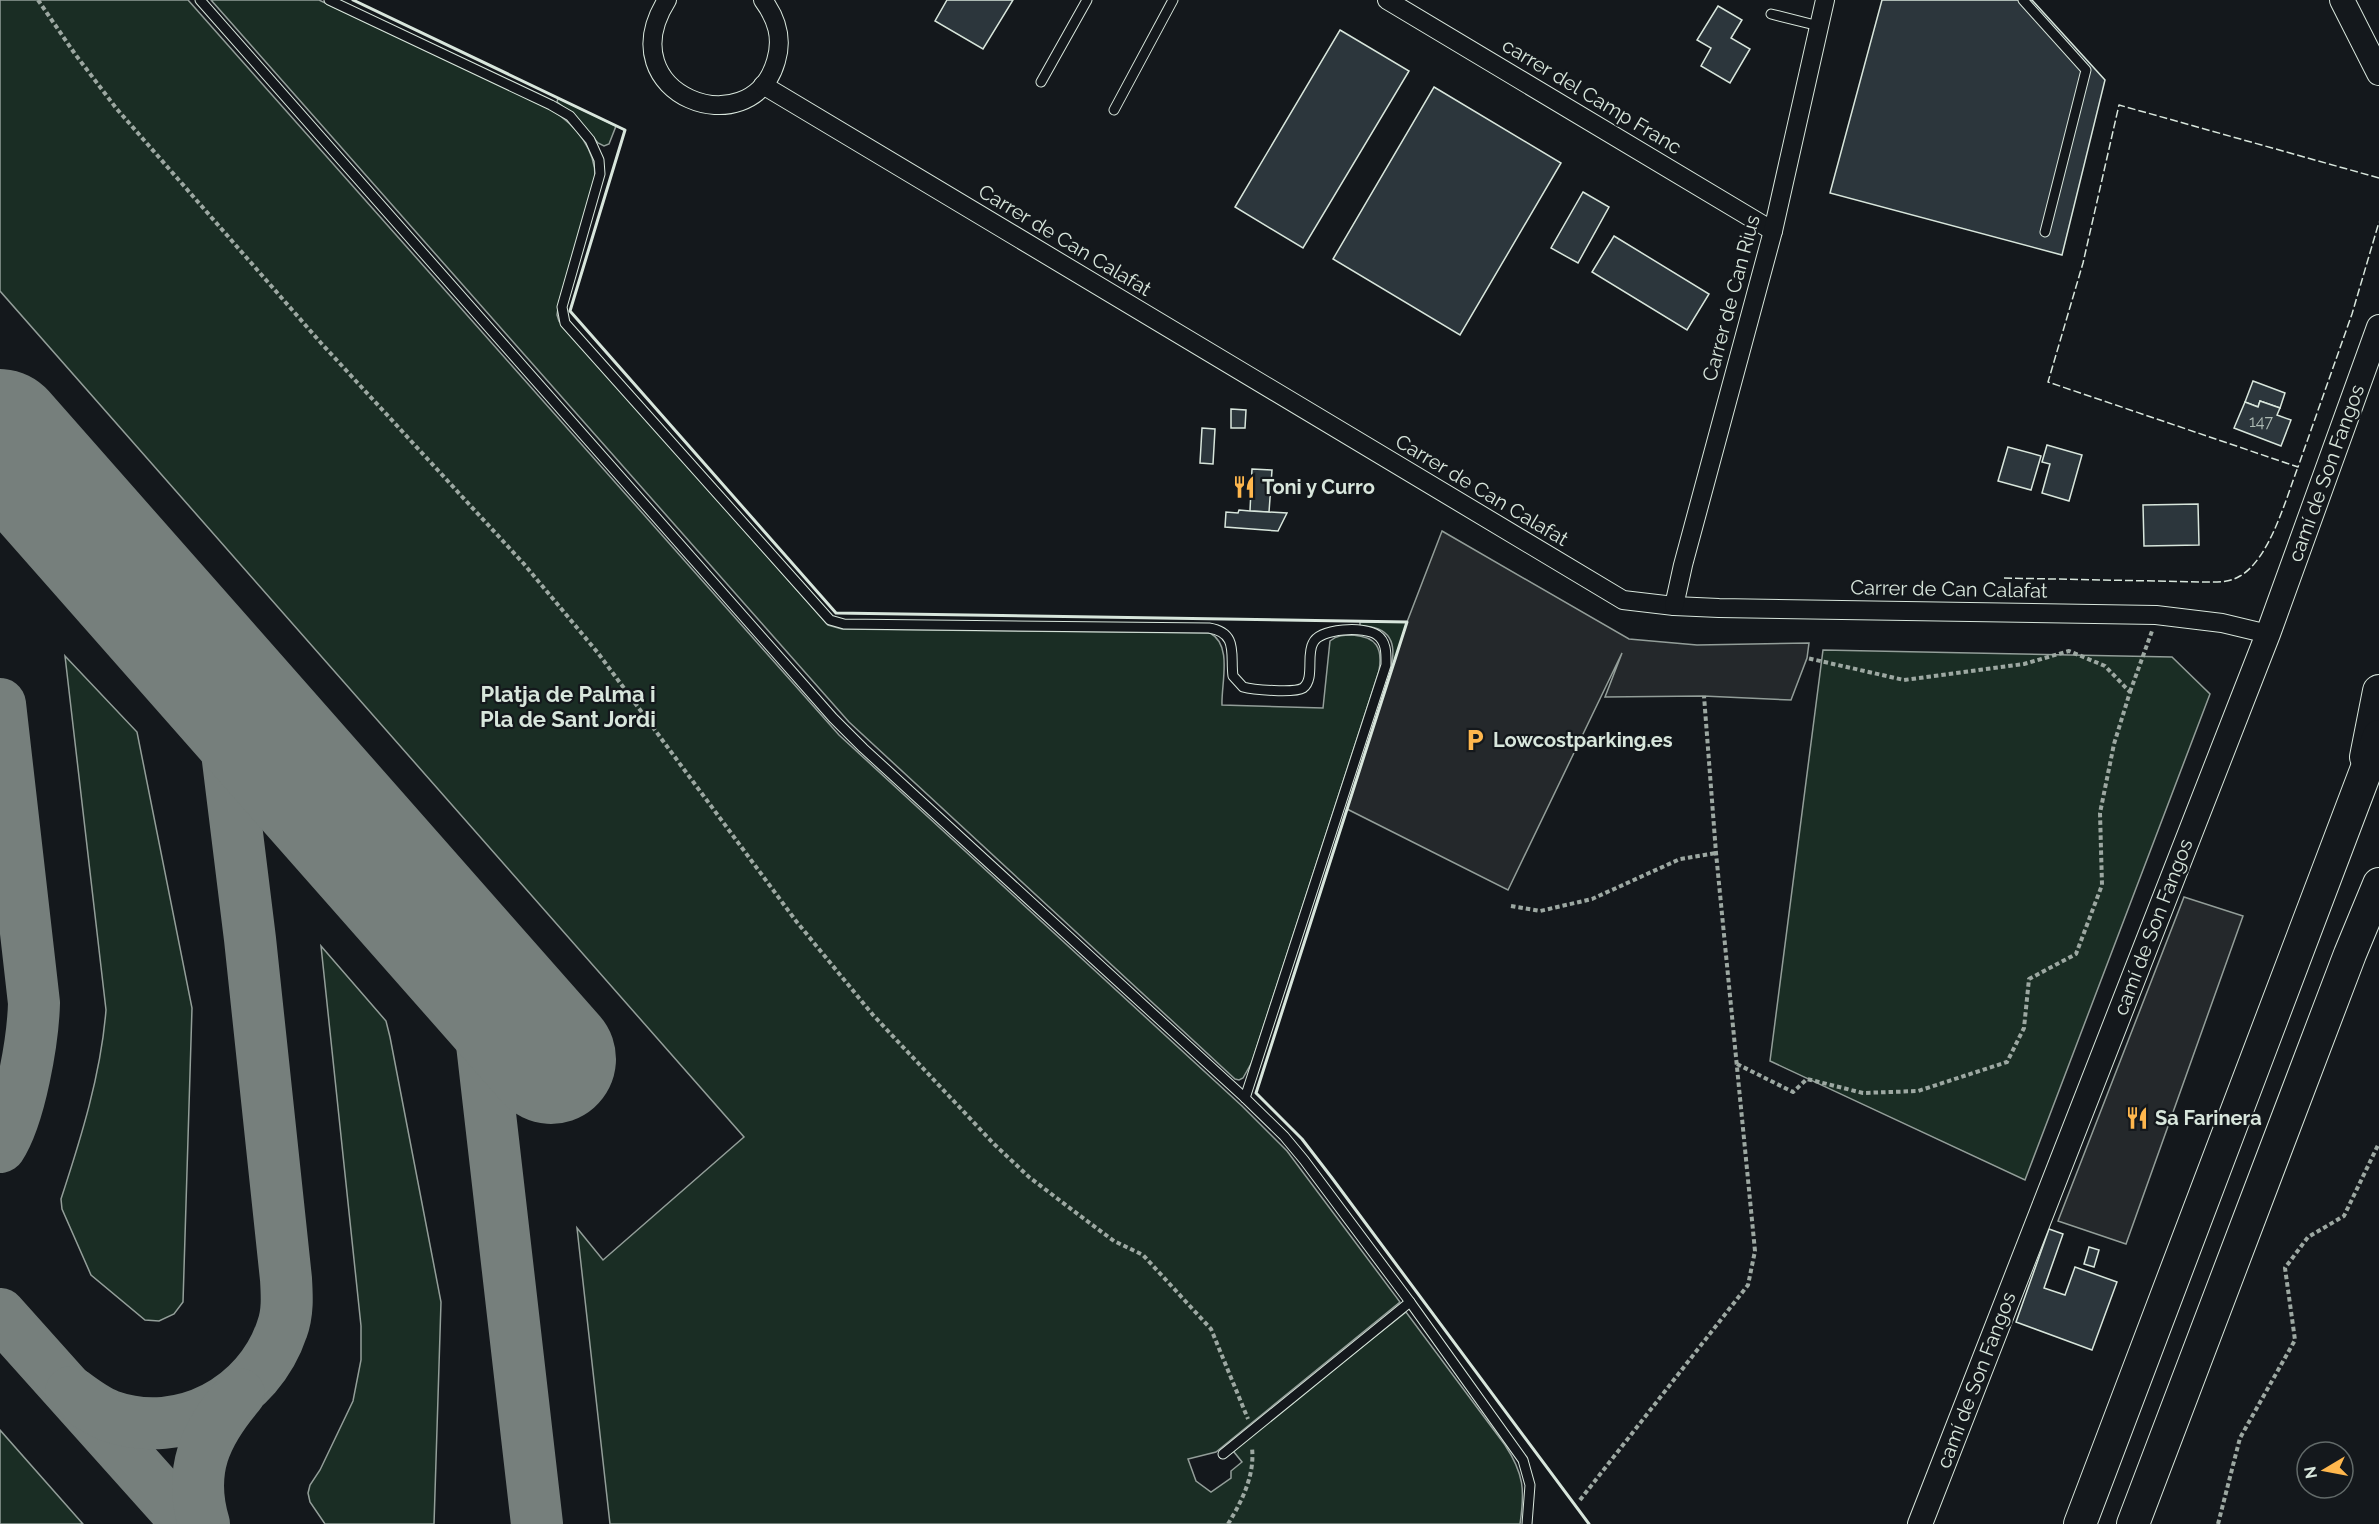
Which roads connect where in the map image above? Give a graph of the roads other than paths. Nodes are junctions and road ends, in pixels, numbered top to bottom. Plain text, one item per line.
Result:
1 (200, 0) edge
2 (329, 0) edge
3 (667, 0) edge
4 (764, 0) edge
5 (1087, 0) edge
6 (1173, 0) edge
7 (1387, 0) edge
8 (1825, 0) edge
9 (2023, 0) edge
10 (2342, 0) edge
11 (1771, 14) dead end
12 (1819, 26) junction
13 (2379, 73) edge
14 (1041, 82) dead end
15 (763, 85) junction
16 (1114, 110) dead end
17 (1773, 231) junction
18 (2045, 232) dead end
19 (2379, 327) edge
20 (1674, 606) junction
21 (2268, 634) junction
22 (2379, 691) edge
23 (2379, 736) edge
24 (2363, 778) junction
25 (2379, 884) edge
26 (1245, 1098) junction
27 (1410, 1302) junction
28 (1223, 1454) dead end
29 (1527, 1524) edge
30 (1920, 1524) edge
31 (2080, 1524) edge
32 (2133, 1524) edge

1 - 26 lane
2 - 26 lane
3 - 15 street
4 - 15 street
5 - 14 lane
6 - 16 lane
7 - 17 street, carrer del Camp Franc
8 - 12 street, Carrer de Can Rius
9 - 18 lane
10 - 13 street
11 - 12 lane
12 - 17 street, Carrer de Can Rius
15 - 20 street, Carrer de Can Calafat
17 - 20 street, Carrer de Can Rius
19 - 21 street, camí de Son Fangos
20 - 21 street, Carrer de Can Calafat
21 - 30 street, camí de Son Fangos
22 - 24 highway
23 - 24 highway
24 - 31 highway
25 - 32 highway
26 - 27 lane
27 - 28 lane
27 - 29 lane

